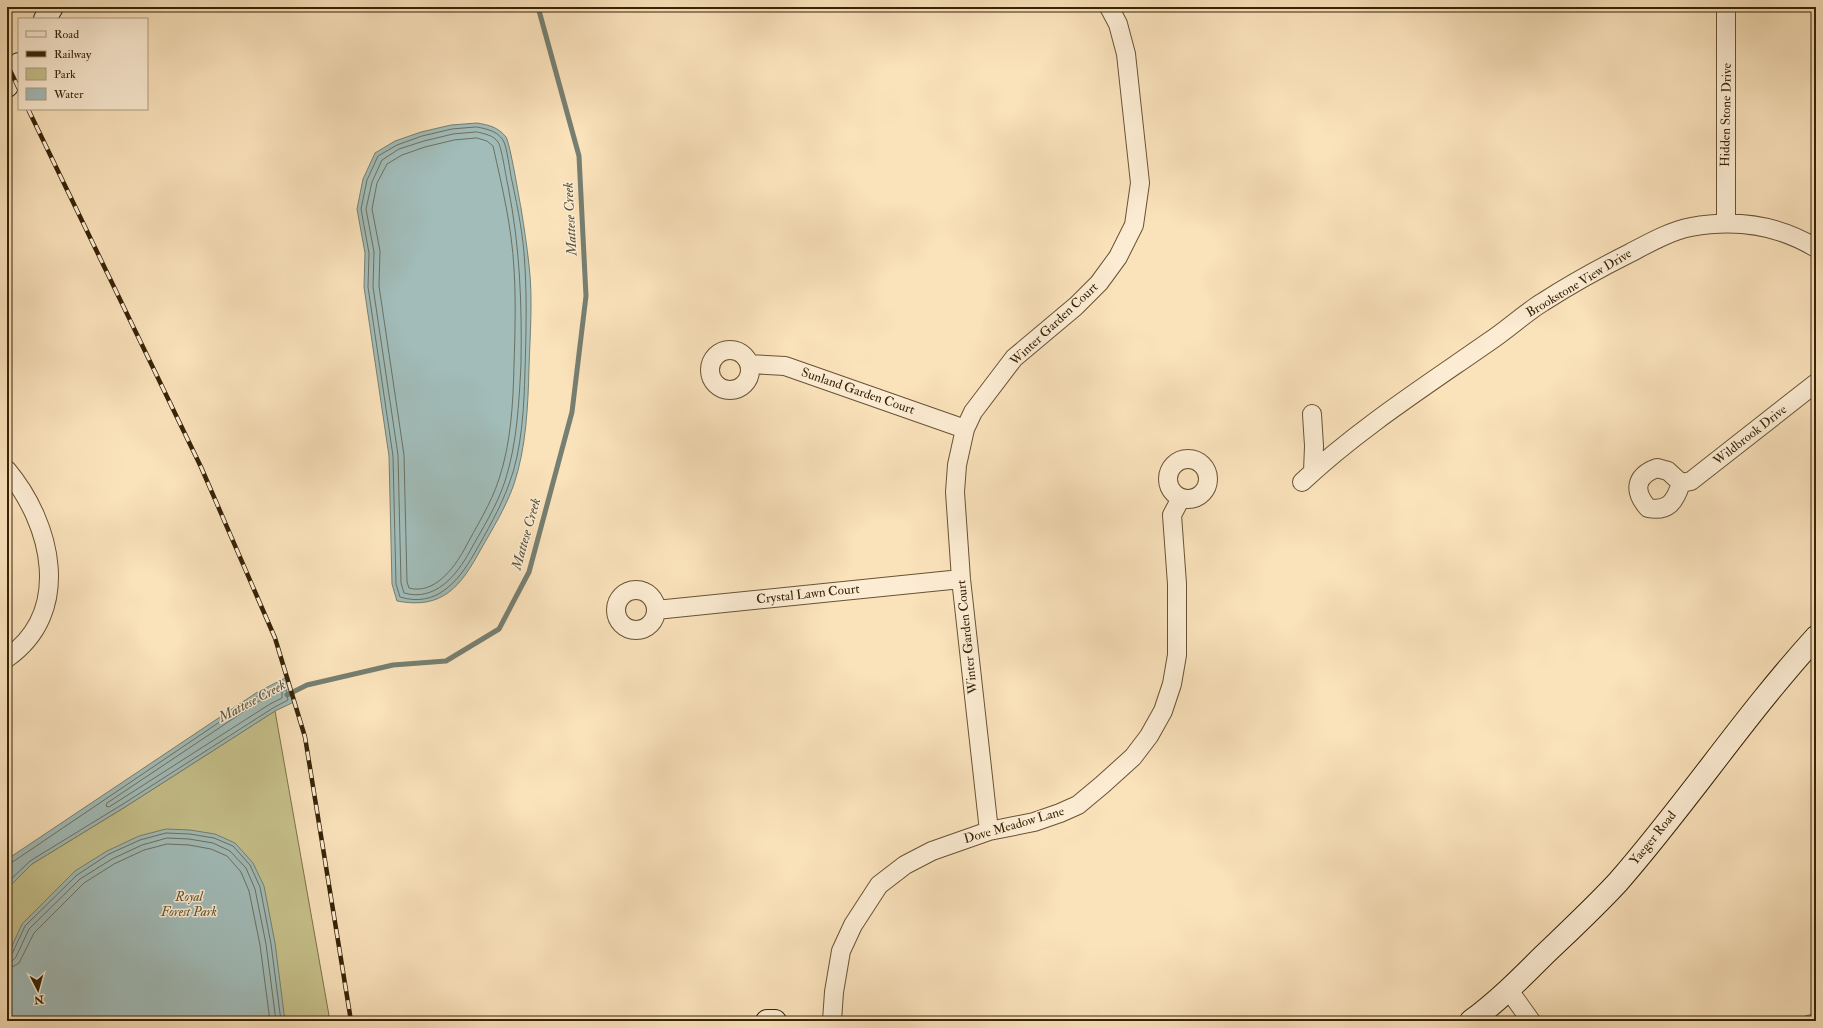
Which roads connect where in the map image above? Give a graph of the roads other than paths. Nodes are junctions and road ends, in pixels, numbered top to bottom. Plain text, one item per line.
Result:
1 (52, 7) edge
2 (1109, 7) edge
3 (1726, 7) edge
4 (46, 18) edge
5 (18, 66) edge
6 (7, 86) edge
7 (1726, 223) junction
8 (1816, 248) edge
9 (749, 364) dead end
10 (1816, 383) edge
11 (1312, 414) dead end
12 (965, 429) junction
13 (7, 470) edge
14 (1682, 483) dead end
15 (1181, 498) dead end
16 (961, 579) junction
17 (656, 610) dead end
18 (1816, 637) edge
19 (7, 658) edge
20 (989, 831) junction
21 (1508, 989) junction
22 (768, 1021) edge
23 (775, 1021) edge
24 (832, 1021) edge
25 (1471, 1021) edge
26 (1531, 1021) edge

1 - 4 street
2 - 12 street, Winter Garden Court
3 - 7 street, Hidden Stone Drive
5 - 6 street
7 - 8 street, Brookstone View Drive
7 - 11 street, Brookstone View Drive
9 - 12 street, Sunland Garden Court
10 - 14 street, Wildbrook Drive
12 - 16 street, Winter Garden Court
13 - 19 street
15 - 20 street, Dove Meadow Lane
16 - 17 street, Crystal Lawn Court
16 - 20 street, Winter Garden Court
18 - 21 street, Yaeger Road
20 - 24 street, Dove Meadow Lane
21 - 25 street, Yaeger Road
21 - 26 street
22 - 23 street

